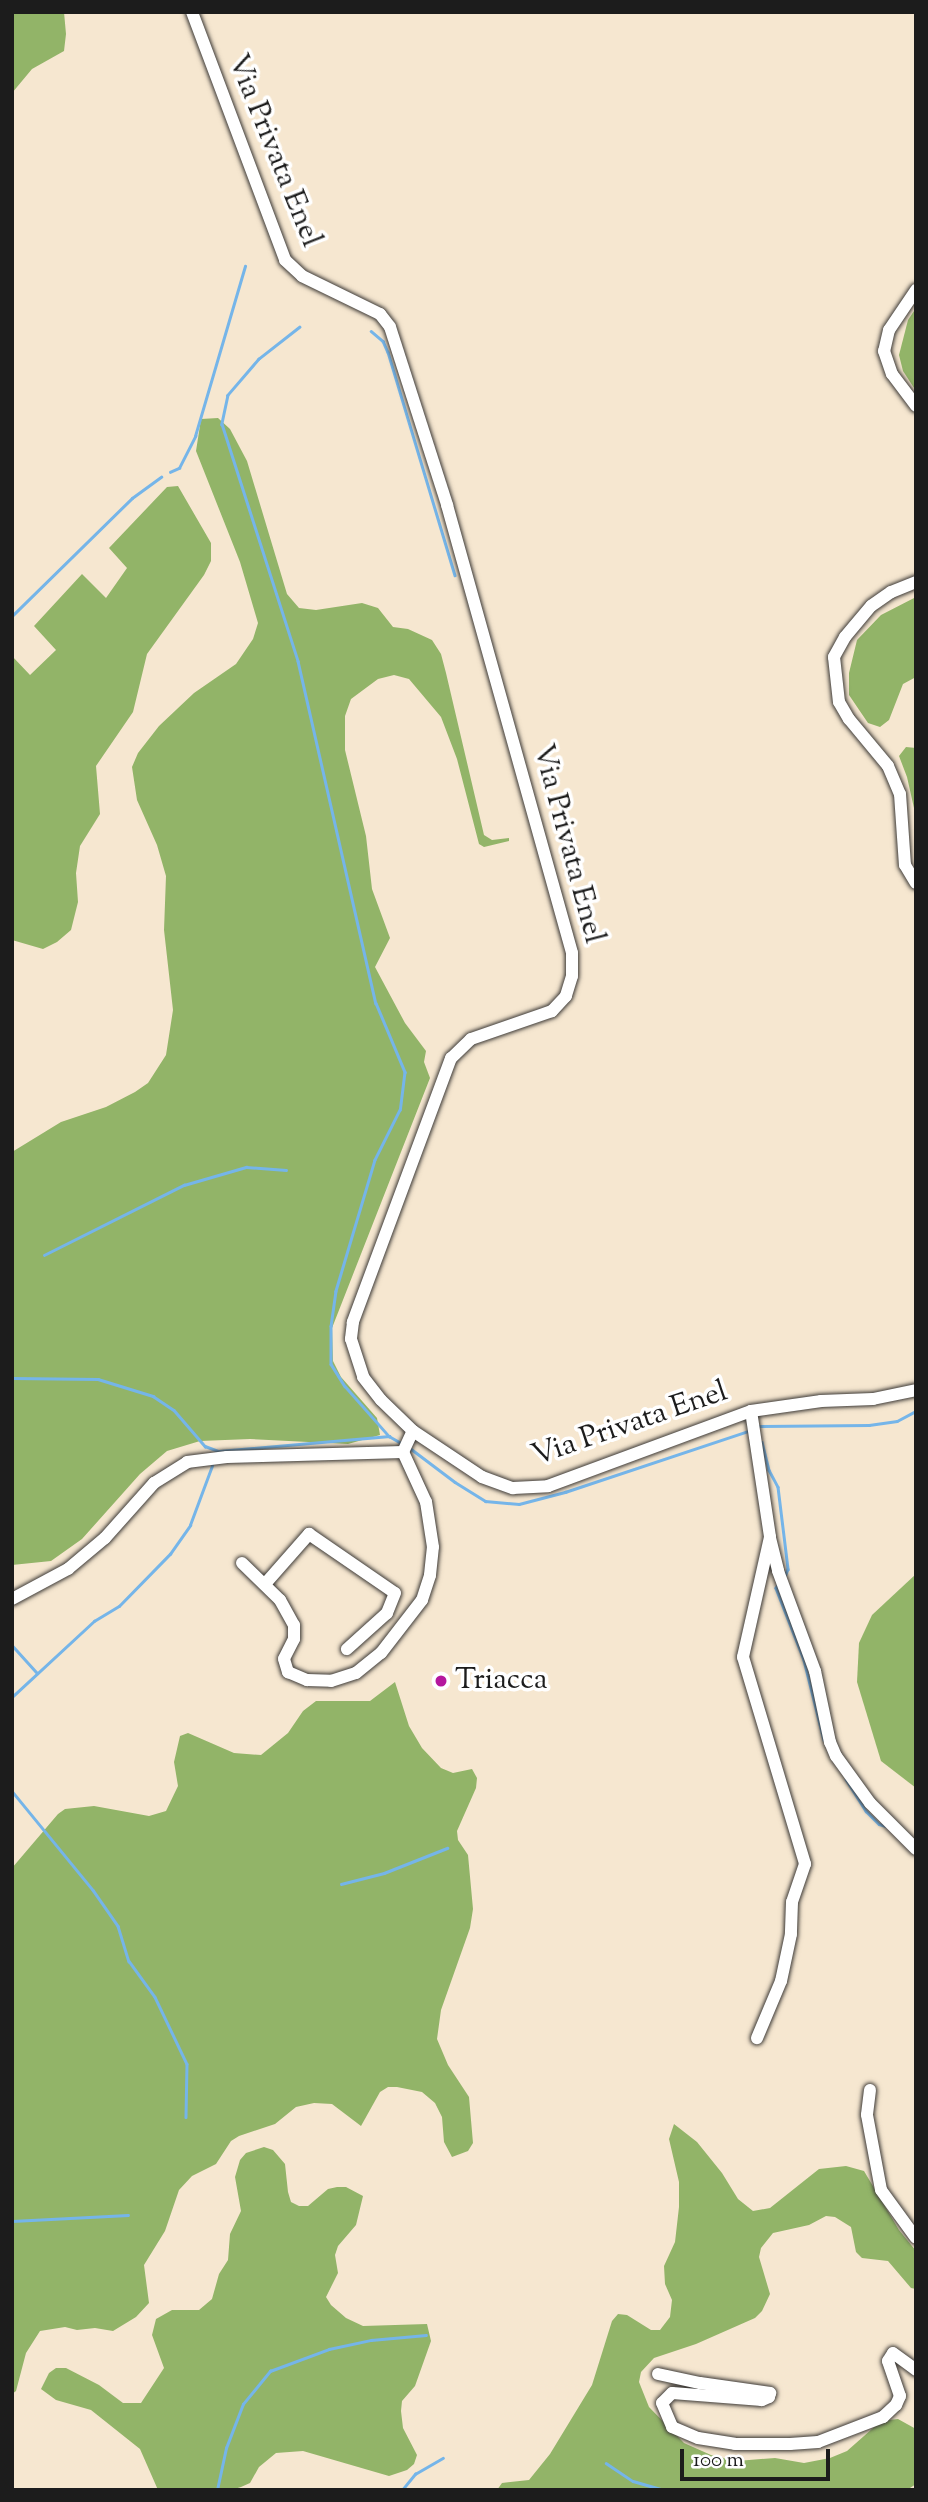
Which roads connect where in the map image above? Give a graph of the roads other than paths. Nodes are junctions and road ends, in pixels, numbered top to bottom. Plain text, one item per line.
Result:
1 (192, 12) edge
2 (916, 290) edge
3 (916, 406) edge
4 (916, 582) edge
5 (916, 883) edge
6 (916, 1390) edge
7 (752, 1416) junction
8 (411, 1435) junction
9 (403, 1452) junction
10 (770, 1537) junction
11 (242, 1563) dead end
12 (265, 1584) junction
13 (12, 1600) edge
14 (347, 1649) dead end
15 (916, 1849) edge
16 (757, 2038) dead end
17 (870, 2090) dead end
18 (916, 2238) edge
19 (916, 2370) edge
20 (659, 2374) dead end

1 - 8 street, Via Privata Enel
2 - 3 street
4 - 5 street
6 - 7 street, Via Privata Enel
7 - 8 street, Via Privata Enel
7 - 10 street
8 - 9 street
9 - 12 street
9 - 13 street
10 - 15 street
10 - 16 street
11 - 12 street
12 - 14 street
17 - 18 street
19 - 20 street

